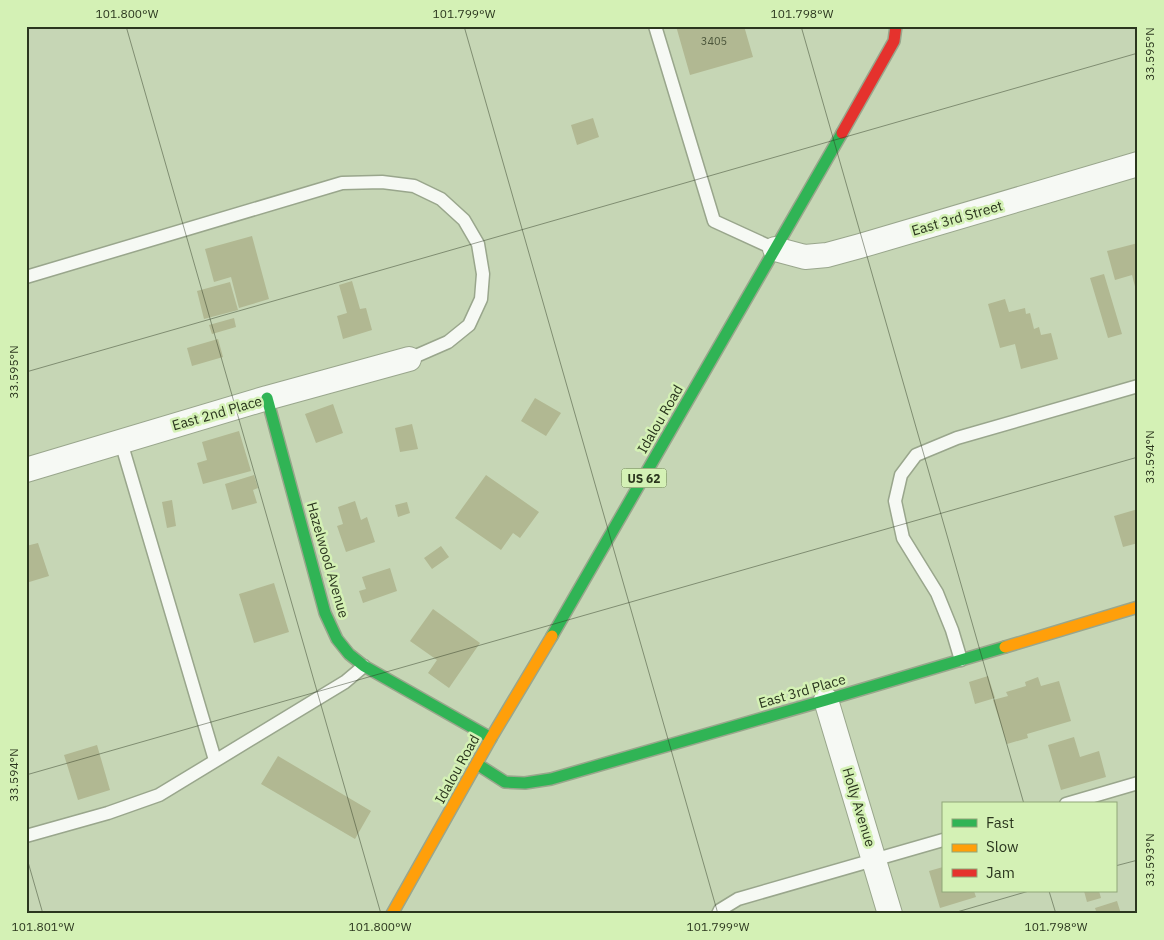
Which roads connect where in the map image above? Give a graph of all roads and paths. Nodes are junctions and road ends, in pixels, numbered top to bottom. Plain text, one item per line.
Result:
1 (654, 26) edge
2 (901, 29) edge
3 (1138, 164) edge
4 (775, 249) junction
5 (26, 277) edge
6 (409, 359) joint
7 (1138, 386) edge
8 (267, 398) junction
9 (121, 442) junction
10 (26, 470) edge
11 (1138, 607) edge
12 (961, 660) junction
13 (364, 666) junction
14 (826, 700) junction
15 (491, 738) junction
16 (215, 760) junction
17 (477, 764) junction
18 (1138, 783) edge
19 (1073, 802) edge
20 (26, 836) edge
21 (942, 840) edge
22 (875, 860) junction
23 (392, 914) edge
24 (718, 914) edge
25 (890, 914) edge

1 - 4 lane
2 - 4 street, Idalou Road / US 62
3 - 4 street, East 3rd Street
4 - 15 street, Idalou Road / US 62
5 - 6 lane
6 - 8 street, East 2nd Place
7 - 12 lane
8 - 9 street, East 2nd Place
8 - 13 street, Hazelwood Avenue
9 - 10 street, East 2nd Place
9 - 16 lane
11 - 12 street, East 3rd Place
12 - 14 street, East 3rd Place
13 - 15 street, Hazelwood Avenue
13 - 16 lane
14 - 17 street, East 3rd Place
14 - 22 street, Holly Avenue
15 - 17 street, Idalou Road / US 62
16 - 20 lane
17 - 23 street, Idalou Road / US 62
18 - 19 lane
21 - 22 lane
22 - 24 lane
22 - 25 street, Holly Avenue

